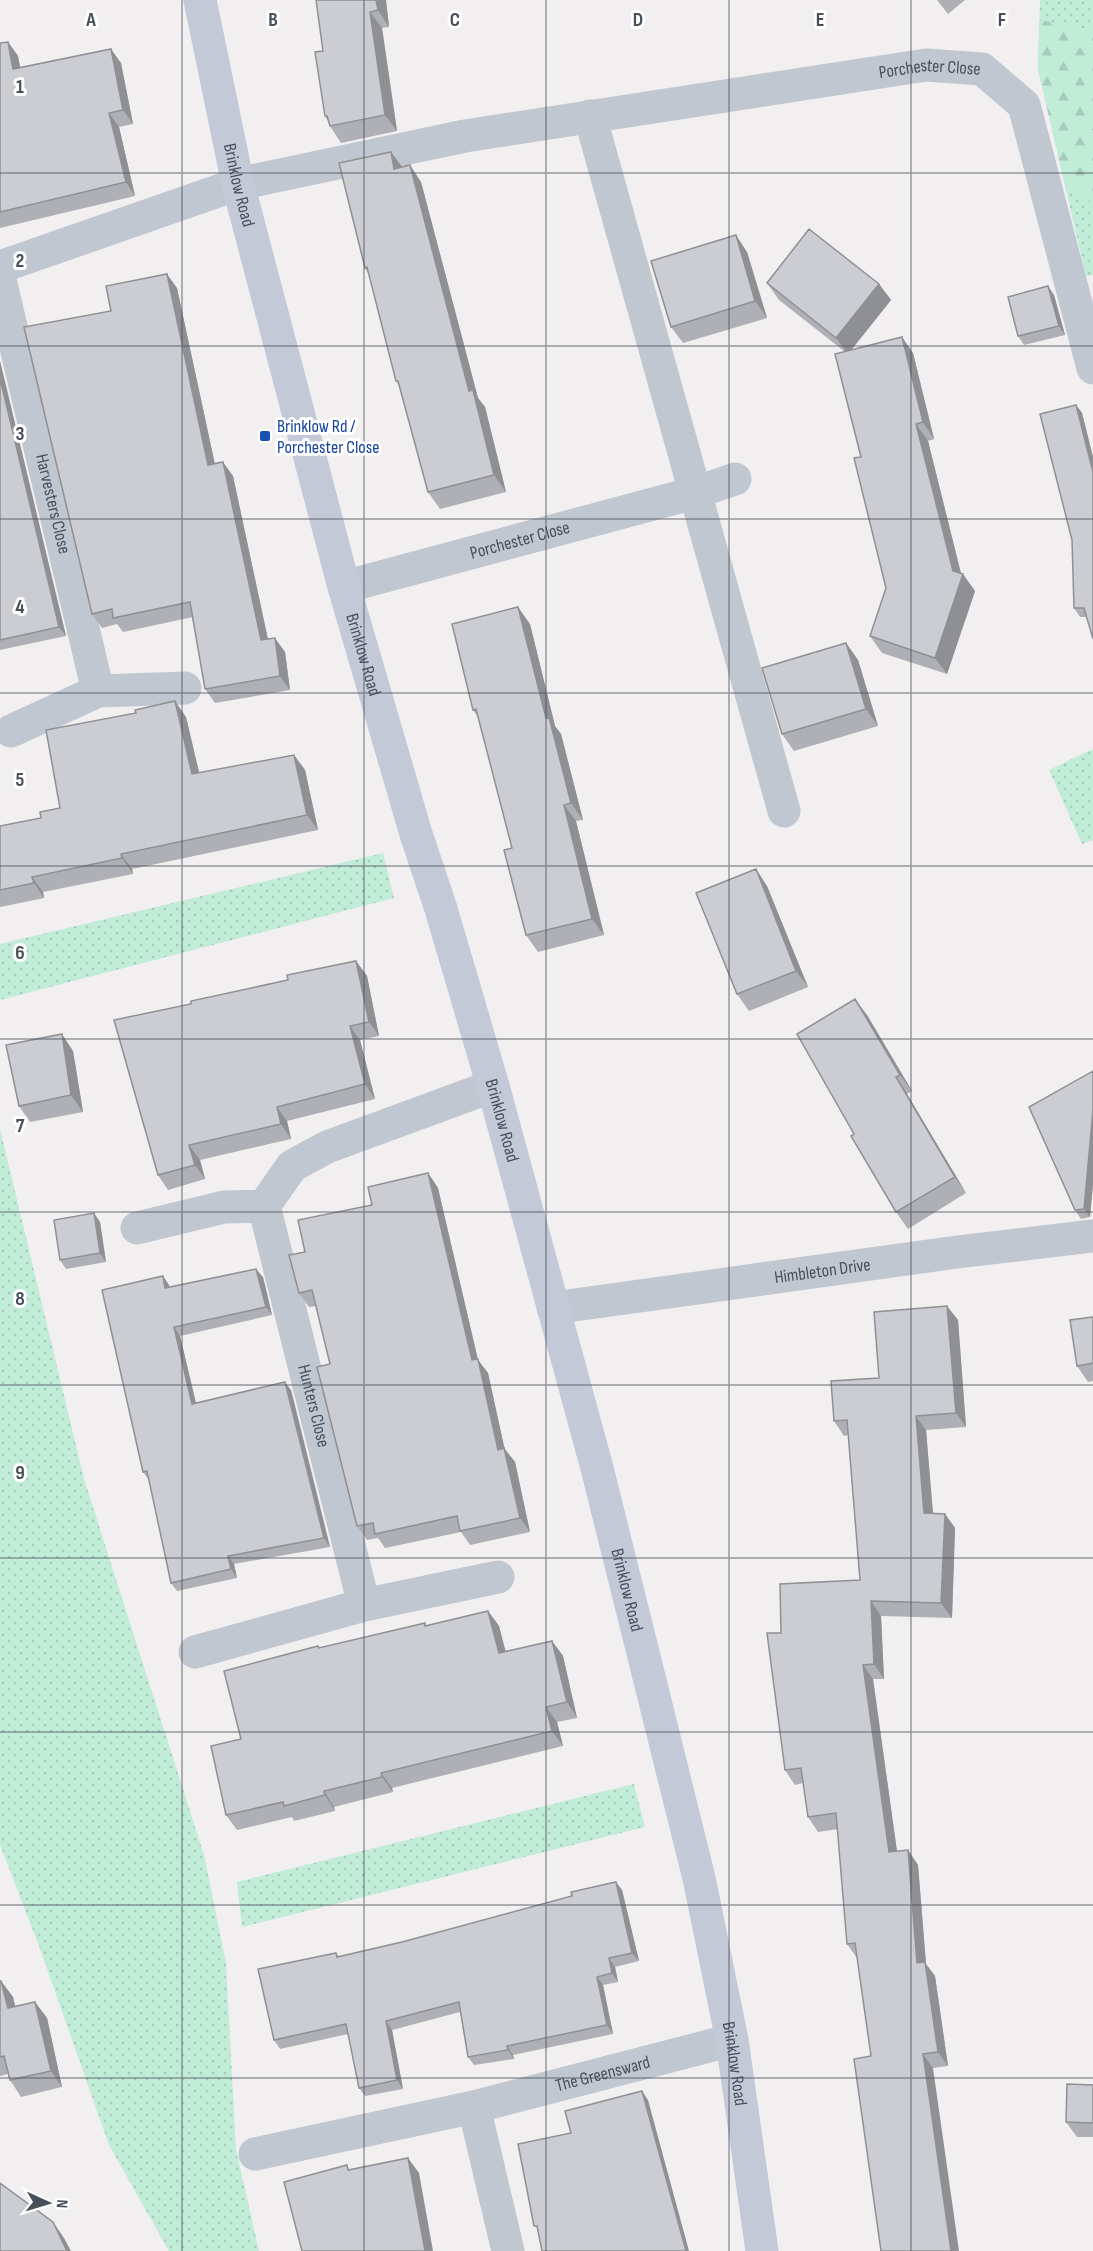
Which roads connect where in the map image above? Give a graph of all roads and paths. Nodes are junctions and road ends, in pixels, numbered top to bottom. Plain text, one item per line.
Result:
1 (200, 0) edge
2 (590, 116) junction
3 (238, 184) junction
4 (0, 267) edge
5 (0, 280) edge
6 (1093, 368) edge
7 (735, 479) dead end
8 (693, 492) junction
9 (344, 587) junction
10 (185, 688) dead end
11 (98, 691) junction
12 (11, 731) dead end
13 (784, 811) dead end
14 (493, 1086) junction
15 (264, 1206) junction
16 (136, 1228) dead end
17 (1093, 1236) edge
18 (552, 1308) junction
19 (498, 1577) dead end
20 (364, 1605) junction
21 (195, 1652) dead end
22 (732, 2040) junction
23 (474, 2107) junction
24 (255, 2154) dead end
25 (508, 2251) edge
26 (762, 2251) edge

1 - 3 main road, Brinklow Road
2 - 3 street, Porchester Close
2 - 6 street, Porchester Close
2 - 8 street
3 - 4 street
3 - 9 main road, Brinklow Road
5 - 11 street, Harvesters Close
7 - 8 street, Porchester Close
8 - 9 street, Porchester Close
8 - 13 street
9 - 14 main road, Brinklow Road
10 - 11 street
11 - 12 street
14 - 15 street
14 - 18 main road, Brinklow Road
15 - 16 street
15 - 20 street, Hunters Close
17 - 18 street, Himbleton Drive
18 - 22 main road, Brinklow Road
19 - 20 street
20 - 21 street
22 - 23 street, The Greensward
22 - 26 main road, Brinklow Road
23 - 24 street, The Greensward
23 - 25 street

